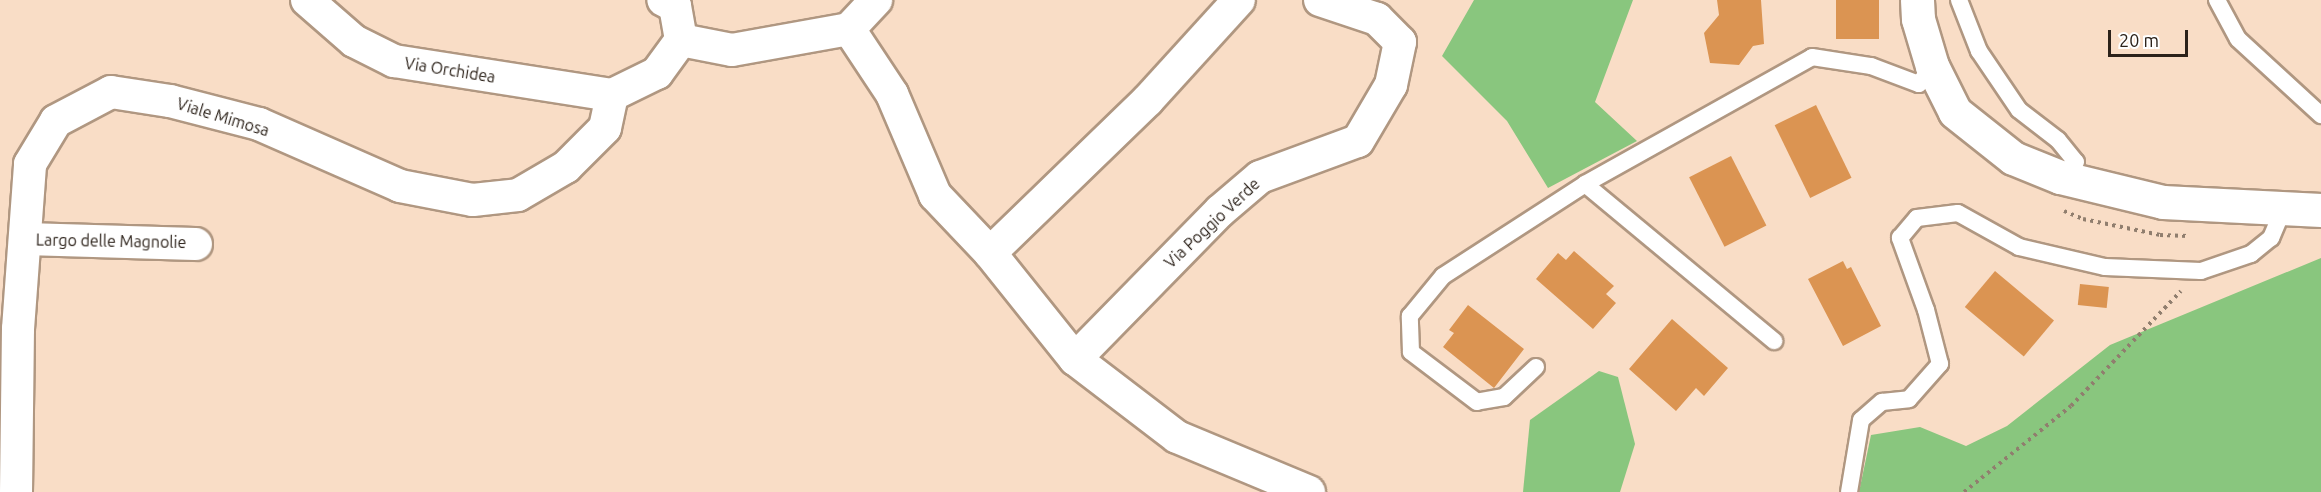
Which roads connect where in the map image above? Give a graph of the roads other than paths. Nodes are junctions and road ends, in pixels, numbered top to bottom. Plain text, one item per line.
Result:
1 (307, 0) edge
2 (663, 0) edge
3 (876, 0) edge
4 (1239, 0) edge
5 (1320, 0) edge
6 (1917, 0) edge
7 (1959, 0) edge
8 (2217, 0) edge
9 (849, 29) junction
10 (681, 40) junction
11 (1932, 66) junction
12 (612, 95) junction
13 (2321, 115) edge
14 (2060, 177) junction
15 (1585, 184) junction
16 (2283, 210) junction
17 (2321, 210) edge
18 (25, 239) junction
19 (196, 244) dead end
20 (990, 253) junction
21 (1774, 340) dead end
22 (1075, 359) junction
23 (1536, 367) dead end
24 (16, 492) edge
25 (1310, 492) edge
26 (1849, 492) edge

1 - 12 street, Via Orchidea
2 - 10 street
3 - 9 street
4 - 20 street
5 - 22 street, Via Poggio Verde
6 - 11 street
7 - 14 lane
8 - 13 lane
9 - 10 street
9 - 20 street
10 - 12 street
11 - 14 street
11 - 15 lane
12 - 18 street, Viale Mimosa
14 - 16 street
15 - 21 lane
15 - 23 lane
16 - 17 street
16 - 26 lane
18 - 19 street, Largo delle Magnolie
18 - 24 street, Viale Mimosa
20 - 22 street
22 - 25 street

